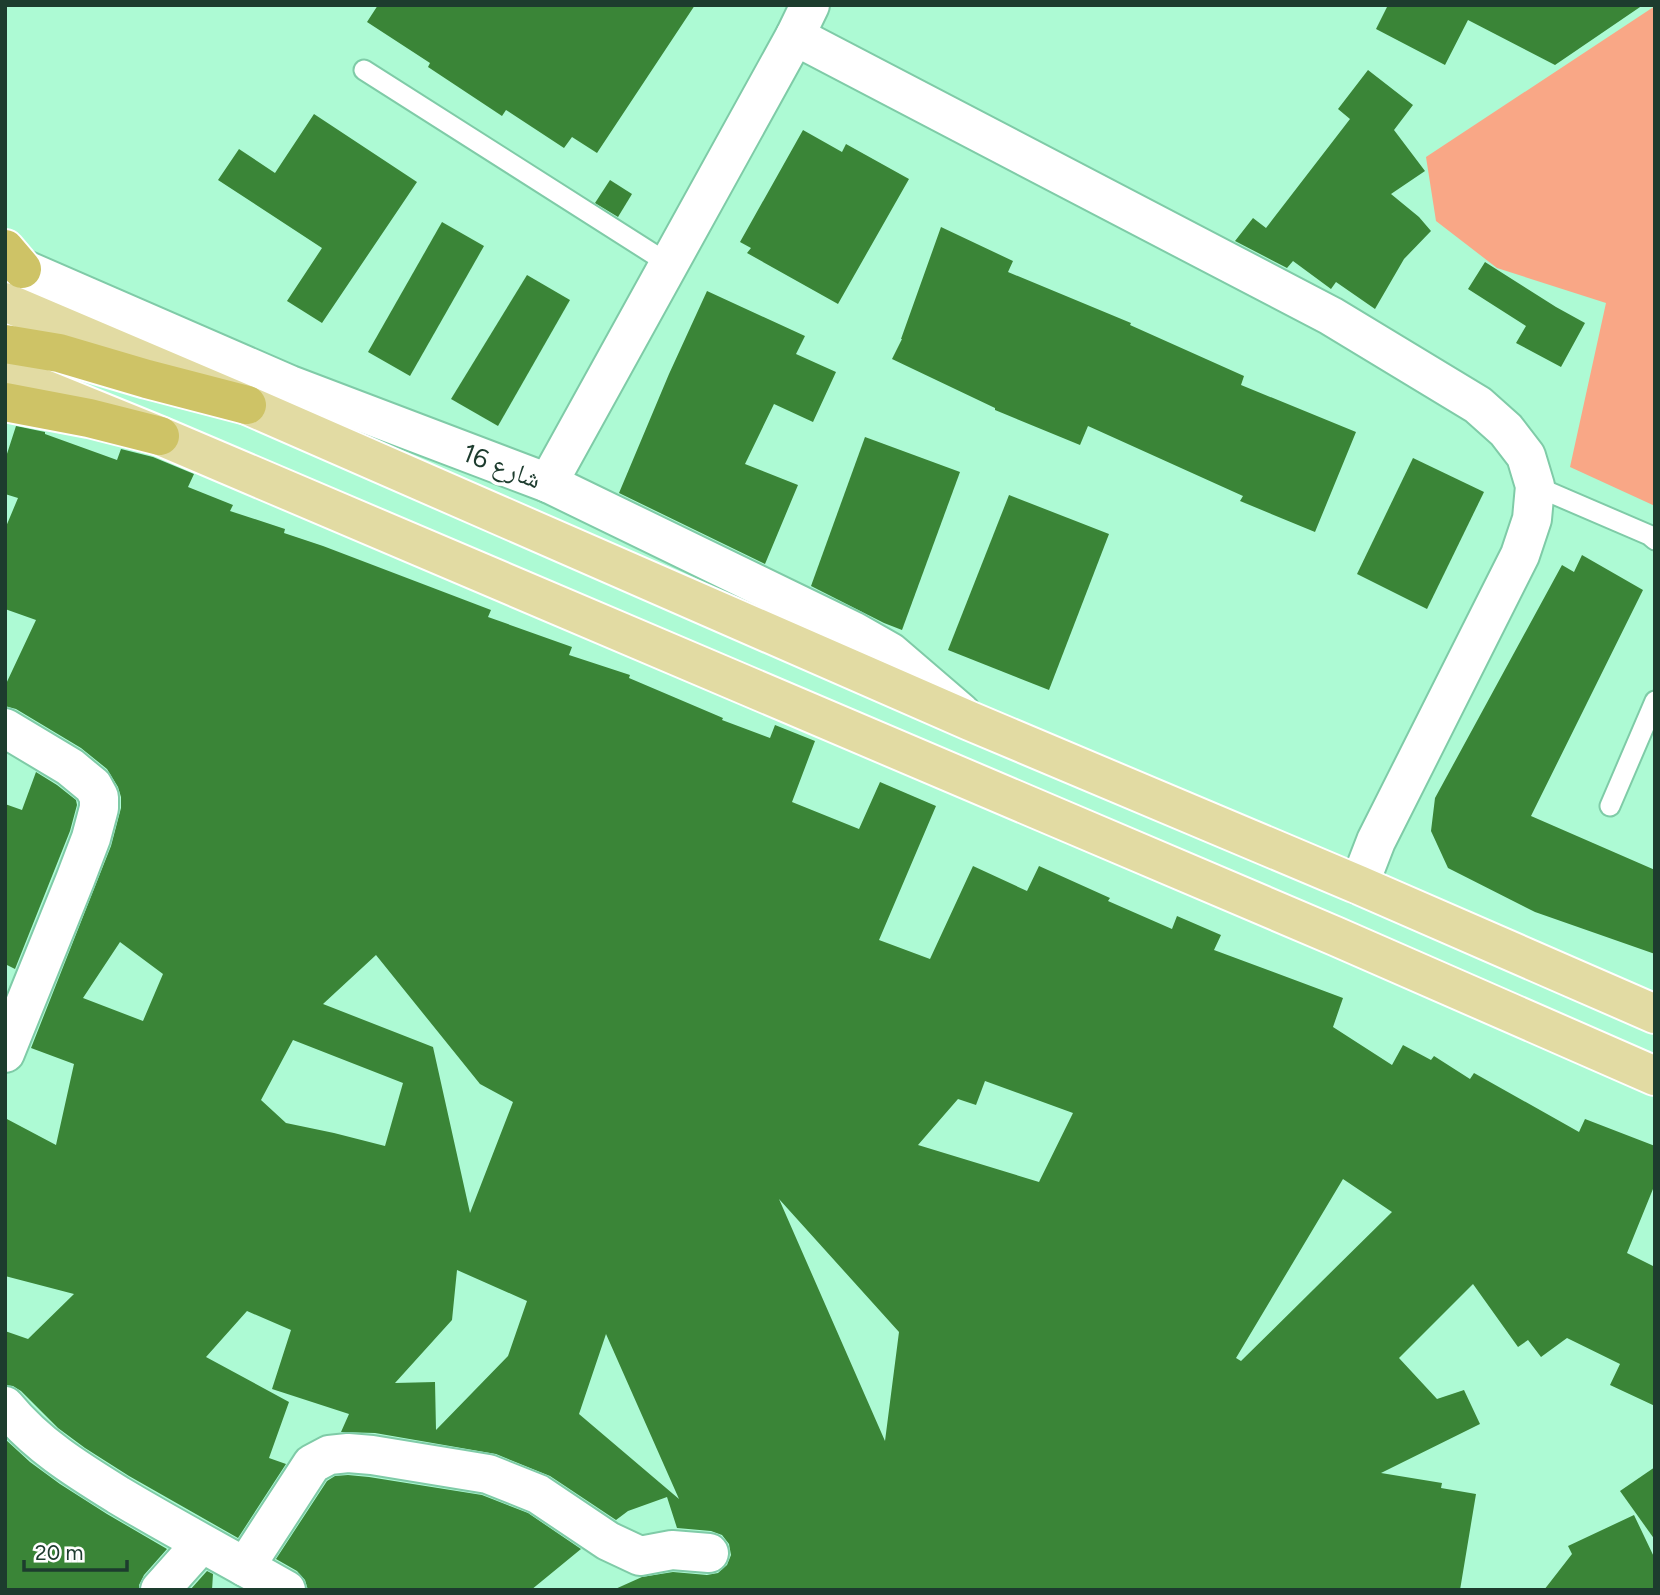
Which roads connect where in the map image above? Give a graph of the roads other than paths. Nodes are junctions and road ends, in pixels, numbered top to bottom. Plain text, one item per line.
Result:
1 (802, 20) edge
2 (364, 70) dead end
3 (668, 264) junction
4 (9, 270) edge
5 (5, 344) edge
6 (5, 373) edge
7 (5, 402) edge
8 (247, 404) junction
9 (160, 436) junction
10 (548, 483) junction
11 (1535, 486) junction
12 (1655, 540) edge
13 (1655, 701) edge
14 (970, 721) junction
15 (5, 729) edge
16 (1610, 806) dead end
17 (1359, 885) junction
18 (1655, 1014) edge
19 (5, 1053) edge
20 (1655, 1076) edge
21 (5, 1406) edge
22 (201, 1544) junction
23 (709, 1553) dead end
24 (245, 1567) junction
25 (160, 1590) edge
26 (286, 1590) edge

1 - 3 street
1 - 11 street
2 - 3 lane
3 - 10 street
4 - 8 main road, شارع 16
4 - 10 street, شارع 16
5 - 8 highway
6 - 9 main road
7 - 9 highway
8 - 14 main road, شارع 16
9 - 20 main road
10 - 14 street, شارع 16
11 - 12 lane
11 - 17 street
13 - 16 lane
14 - 17 main road, شارع 16
15 - 19 street
17 - 18 main road, شارع 16
21 - 22 street
22 - 24 street
22 - 25 street
23 - 24 street
24 - 26 street

